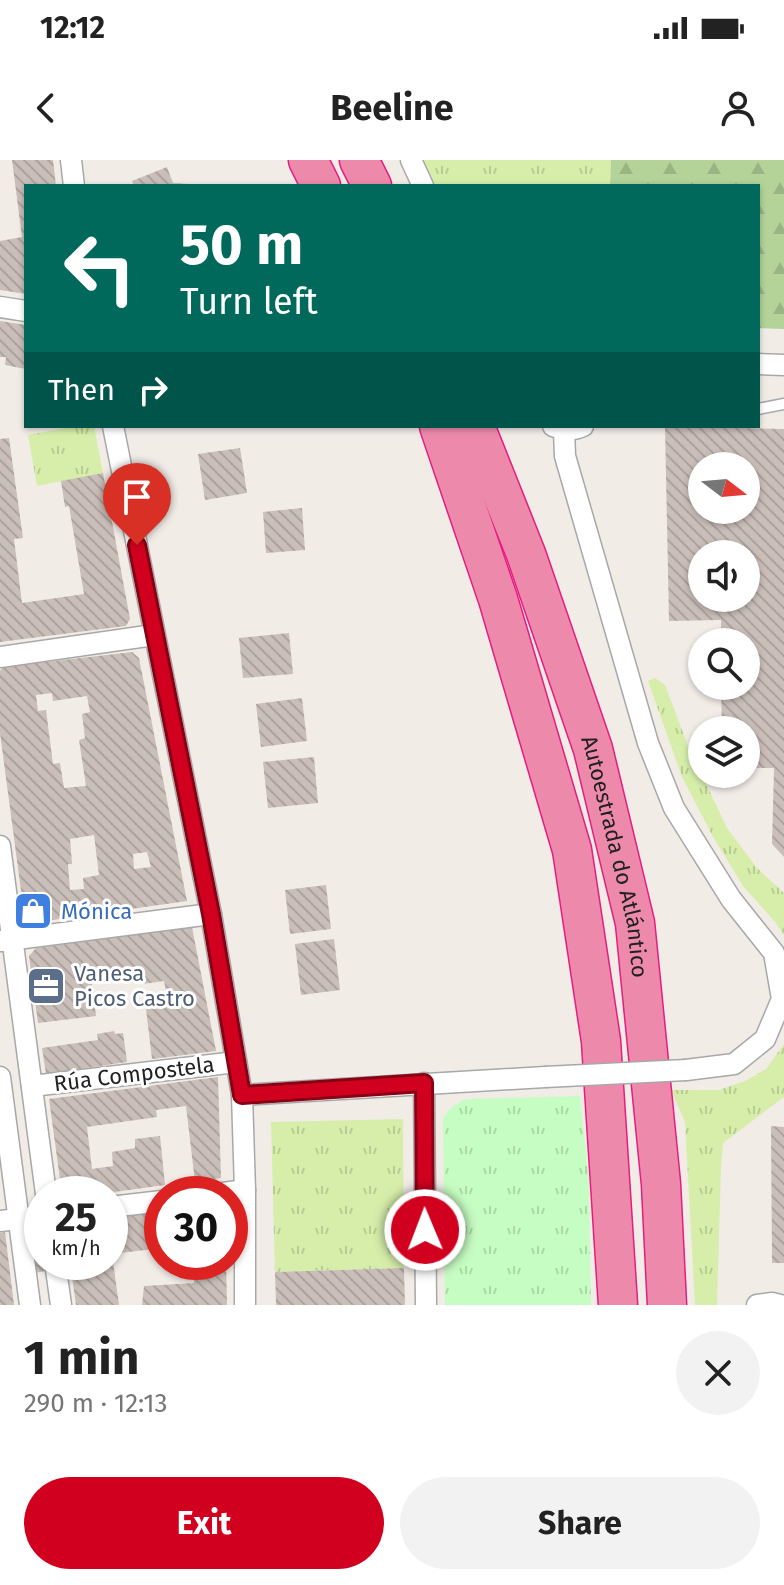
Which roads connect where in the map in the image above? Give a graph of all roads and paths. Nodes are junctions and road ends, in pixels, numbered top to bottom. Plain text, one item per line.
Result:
1 (71, 160) edge
2 (308, 160) edge
3 (359, 160) edge
4 (411, 160) edge
5 (74, 184) edge
6 (320, 184) edge
7 (371, 184) edge
8 (422, 184) edge
9 (0, 307) edge
10 (24, 311) edge
11 (760, 364) edge
12 (784, 365) edge
13 (784, 404) edge
14 (760, 409) edge
15 (113, 428) edge
16 (440, 428) edge
17 (476, 428) edge
18 (567, 428) edge
19 (154, 635) junction
20 (0, 657) edge
21 (0, 846) edge
22 (211, 914) junction
23 (6, 940) edge
24 (236, 1062) junction
25 (0, 1077) edge
26 (424, 1083) junction
27 (32, 1086) junction
28 (242, 1095) junction
29 (44, 1176) edge
30 (245, 1176) edge
31 (9, 1220) edge
32 (58, 1280) edge
33 (245, 1280) edge
34 (30, 1305) edge
35 (61, 1305) edge
36 (245, 1305) edge
37 (426, 1305) edge
38 (618, 1305) edge
39 (667, 1305) edge
40 (757, 1305) edge
41 (780, 1305) edge

1 - 5 street
2 - 6 highway
3 - 7 highway
4 - 8 street
9 - 10 street
11 - 12 street
13 - 14 lane
15 - 19 street
16 - 38 highway, Autoestrada do Atlántico
17 - 39 highway, Autoestrada do Atlántico
18 - 26 street, bridge
19 - 20 street
19 - 22 street
21 - 23 street
22 - 23 street
22 - 24 street
23 - 27 street
24 - 27 street, Rúa Compostela
24 - 28 street
25 - 31 street
26 - 28 street
26 - 37 street
27 - 29 street
28 - 30 street
31 - 34 street
32 - 35 street
33 - 36 street
40 - 41 street

